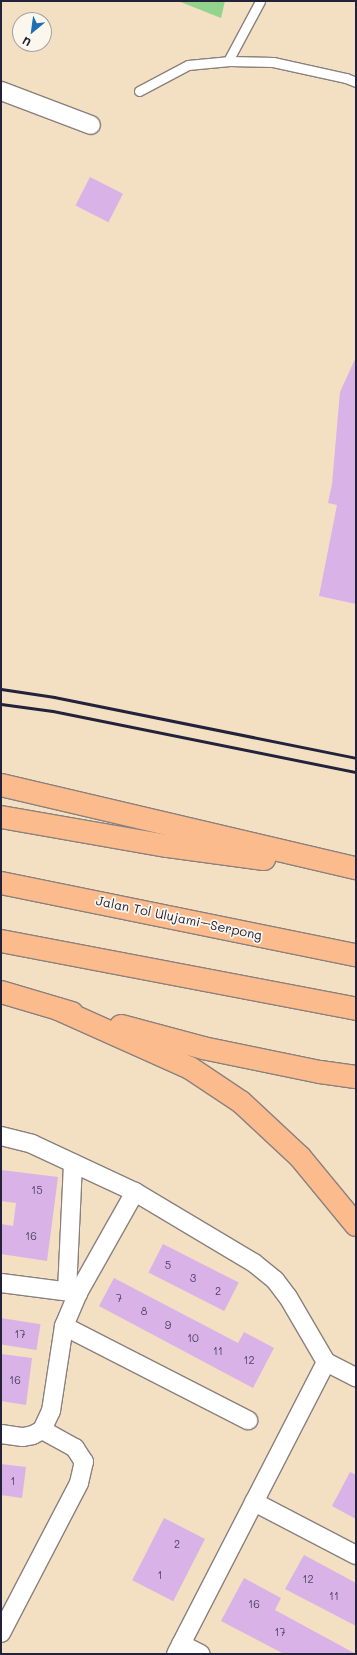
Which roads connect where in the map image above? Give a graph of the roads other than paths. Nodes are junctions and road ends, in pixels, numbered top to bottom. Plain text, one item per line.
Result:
1 (260, 1) edge
2 (228, 61) junction
3 (356, 82) edge
4 (1, 90) edge
5 (139, 91) dead end
6 (91, 125) dead end
7 (1, 784) edge
8 (1, 817) edge
9 (356, 868) edge
10 (356, 872) edge
11 (7, 884) edge
12 (1, 941) edge
13 (356, 955) edge
14 (1, 992) edge
15 (58, 1009) junction
16 (356, 1009) edge
17 (356, 1077) edge
18 (1, 1136) edge
19 (73, 1163) junction
20 (135, 1192) junction
21 (356, 1225) edge
22 (1, 1283) edge
23 (72, 1292) junction
24 (64, 1326) junction
25 (326, 1362) junction
26 (356, 1377) edge
27 (248, 1420) dead end
28 (42, 1430) junction
29 (1, 1434) edge
30 (254, 1502) junction
31 (356, 1555) edge
32 (1, 1633) edge
33 (178, 1649) edge
34 (201, 1654) edge

1 - 2 lane
2 - 3 lane
2 - 5 lane
4 - 6 street
7 - 9 highway
8 - 10 highway
11 - 13 highway, Jalan Tol Ulujami–Serpong
12 - 16 highway
14 - 15 highway
15 - 17 highway
15 - 21 highway
18 - 19 street
19 - 20 street
19 - 23 street
20 - 23 street
20 - 25 street
22 - 23 street
23 - 24 street
24 - 27 street
24 - 28 street
25 - 26 street
25 - 30 street
28 - 29 street
28 - 32 street
30 - 31 street
30 - 33 street
33 - 34 street

